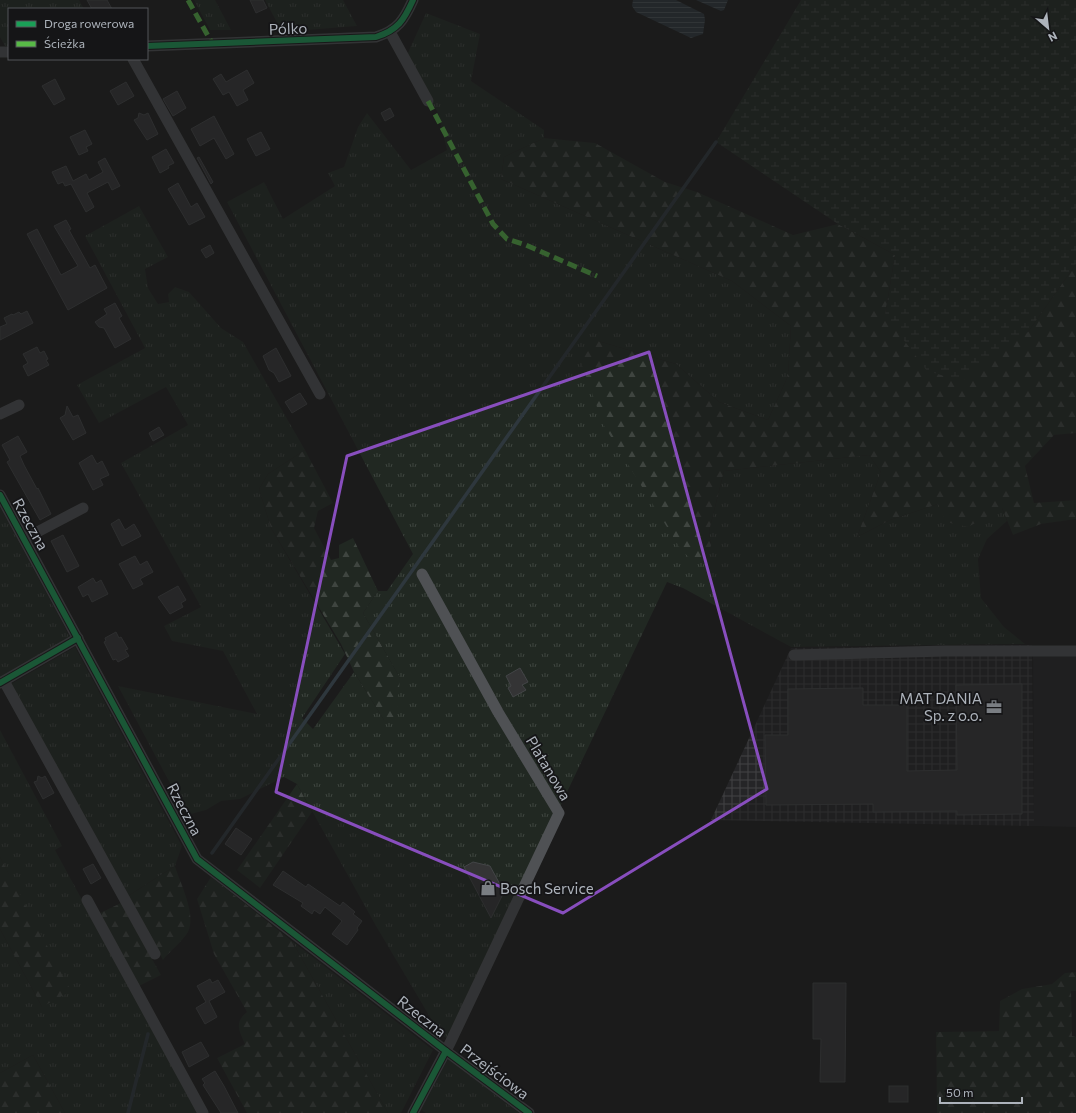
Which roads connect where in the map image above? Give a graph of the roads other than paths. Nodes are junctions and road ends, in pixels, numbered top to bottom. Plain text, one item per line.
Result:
1 (413, 0) edge
2 (390, 32) junction
3 (148, 46) edge
4 (134, 60) edge
5 (428, 101) dead end
6 (320, 394) dead end
7 (19, 405) dead end
8 (0, 414) edge
9 (0, 495) edge
10 (83, 508) dead end
11 (24, 539) junction
12 (422, 574) dead end
13 (78, 638) junction
14 (1076, 651) edge
15 (794, 655) dead end
16 (2, 682) edge
17 (87, 900) dead end
18 (155, 954) dead end
19 (446, 1051) junction
20 (203, 1113) edge
21 (413, 1113) edge
22 (529, 1113) edge

1 - 2 street
2 - 3 street, Pólko
2 - 5 street
4 - 6 street
7 - 8 street
9 - 11 street, Rzeczna
10 - 11 street
11 - 13 street, Rzeczna
12 - 19 street, Platanowa
13 - 16 street
13 - 19 street, Rzeczna
14 - 15 street
16 - 18 street
17 - 20 street
19 - 21 street, Platanowa
19 - 22 street, Przejściowa

